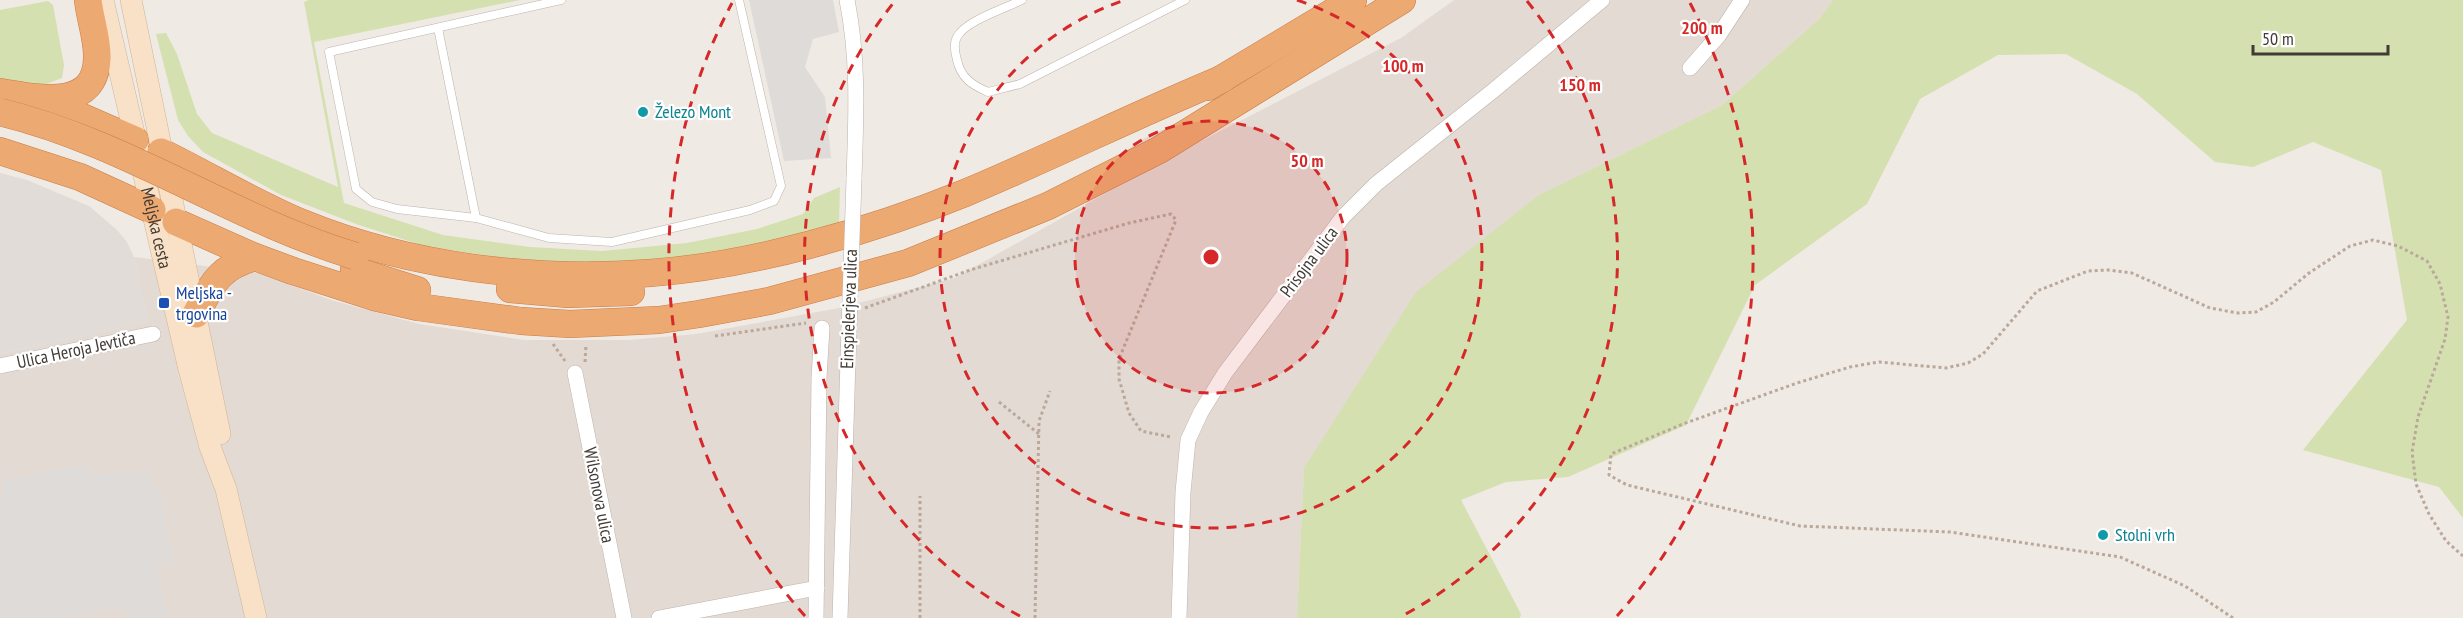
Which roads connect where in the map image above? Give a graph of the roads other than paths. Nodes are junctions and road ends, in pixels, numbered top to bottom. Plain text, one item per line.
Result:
1 (88, 0) edge
2 (103, 0) edge
3 (131, 0) edge
4 (561, 0) edge
5 (739, 0) edge
6 (847, 0) edge
7 (1022, 0) edge
8 (1185, 0) edge
9 (1353, 0) edge
10 (1402, 0) edge
11 (1602, 0) edge
12 (1742, 0) edge
13 (438, 28) junction
14 (1690, 68) dead end
15 (1284, 72) junction
16 (1222, 79) junction
17 (0, 92) edge
18 (0, 112) edge
19 (0, 127) edge
20 (135, 140) junction
21 (0, 151) edge
22 (161, 152) junction
23 (152, 210) junction
24 (476, 218) junction
25 (176, 222) junction
26 (255, 257) junction
27 (355, 263) junction
28 (196, 314) junction
29 (822, 328) dead end
30 (153, 334) dead end
31 (0, 366) edge
32 (575, 373) road end
33 (225, 489) junction
34 (817, 588) junction
35 (256, 618) edge
36 (624, 618) edge
37 (659, 618) edge
38 (816, 618) edge
39 (840, 618) edge
40 (1179, 618) edge

1 - 17 highway
2 - 20 street, Meljska cesta
3 - 22 street, Meljska cesta
4 - 13 lane
5 - 24 lane
6 - 39 street, Einspielerjeva ulica, bridge
7 - 8 lane
9 - 16 highway
10 - 15 highway
11 - 40 street, Prisojna ulica
12 - 14 street
13 - 24 lane
13 - 24 lane
15 - 26 highway
15 - 27 highway
16 - 22 highway
16 - 27 highway
17 - 20 highway
18 - 27 highway, bridge
19 - 27 highway
20 - 22 street
20 - 23 street, Meljska cesta
21 - 23 highway
22 - 25 street, Meljska cesta
23 - 25 street
23 - 33 street, Meljska cesta
25 - 26 highway
25 - 28 street, Meljska cesta
26 - 28 highway
28 - 33 street, Meljska cesta
29 - 34 street, Einspielerjeva ulica
30 - 31 street, Ulica Heroja Jevtiča
32 - 36 street, Wilsonova ulica
33 - 35 street, Meljska cesta
34 - 37 street
34 - 38 street, Einspielerjeva ulica

